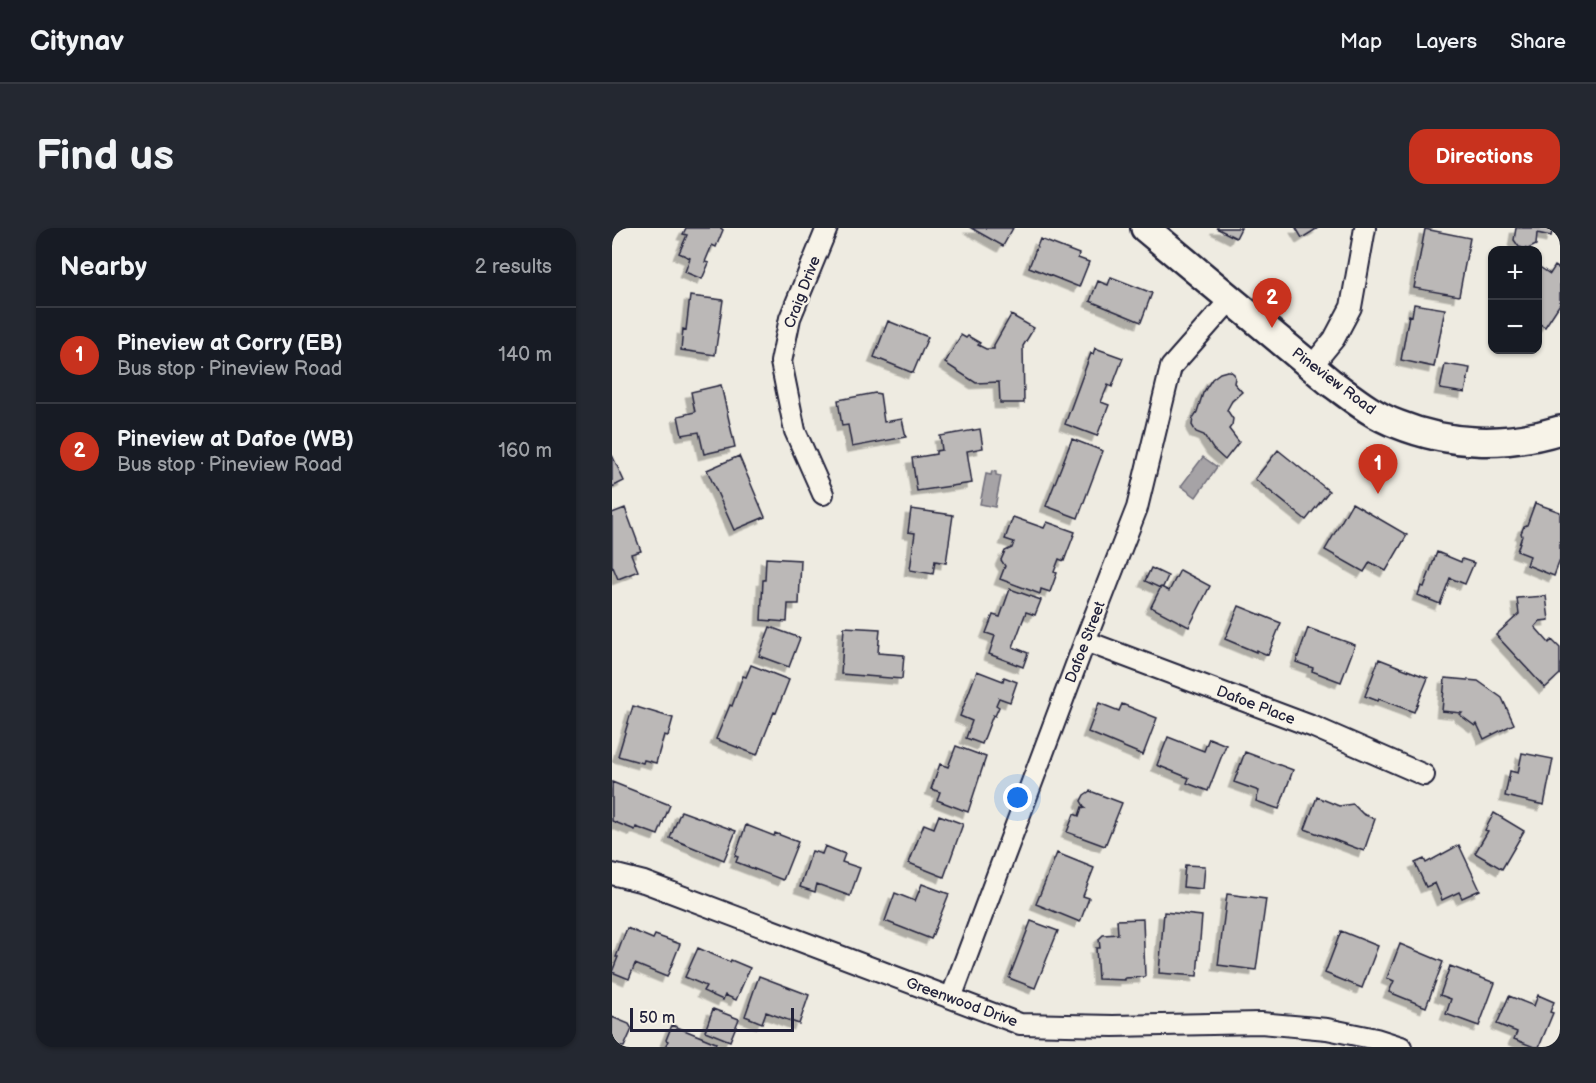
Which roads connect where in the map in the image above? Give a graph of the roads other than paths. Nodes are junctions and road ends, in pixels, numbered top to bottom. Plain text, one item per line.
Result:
1 (827, 228) edge
2 (1145, 228) edge
3 (1365, 228) edge
4 (1231, 299) junction
5 (1311, 367) junction
6 (1560, 430) edge
7 (823, 494) dead end
8 (1085, 641) junction
9 (1424, 775) dead end
10 (612, 874) edge
11 (951, 998) junction
12 (1401, 1047) edge

1 - 7 street, Craig Drive
2 - 4 street, Pineview Road
3 - 5 street
4 - 5 street, Pineview Road
4 - 8 street, Dafoe Street
5 - 6 street, Pineview Road
8 - 9 street, Dafoe Place
8 - 11 street, Dafoe Street
10 - 11 street, Greenwood Drive
11 - 12 street, Greenwood Drive

